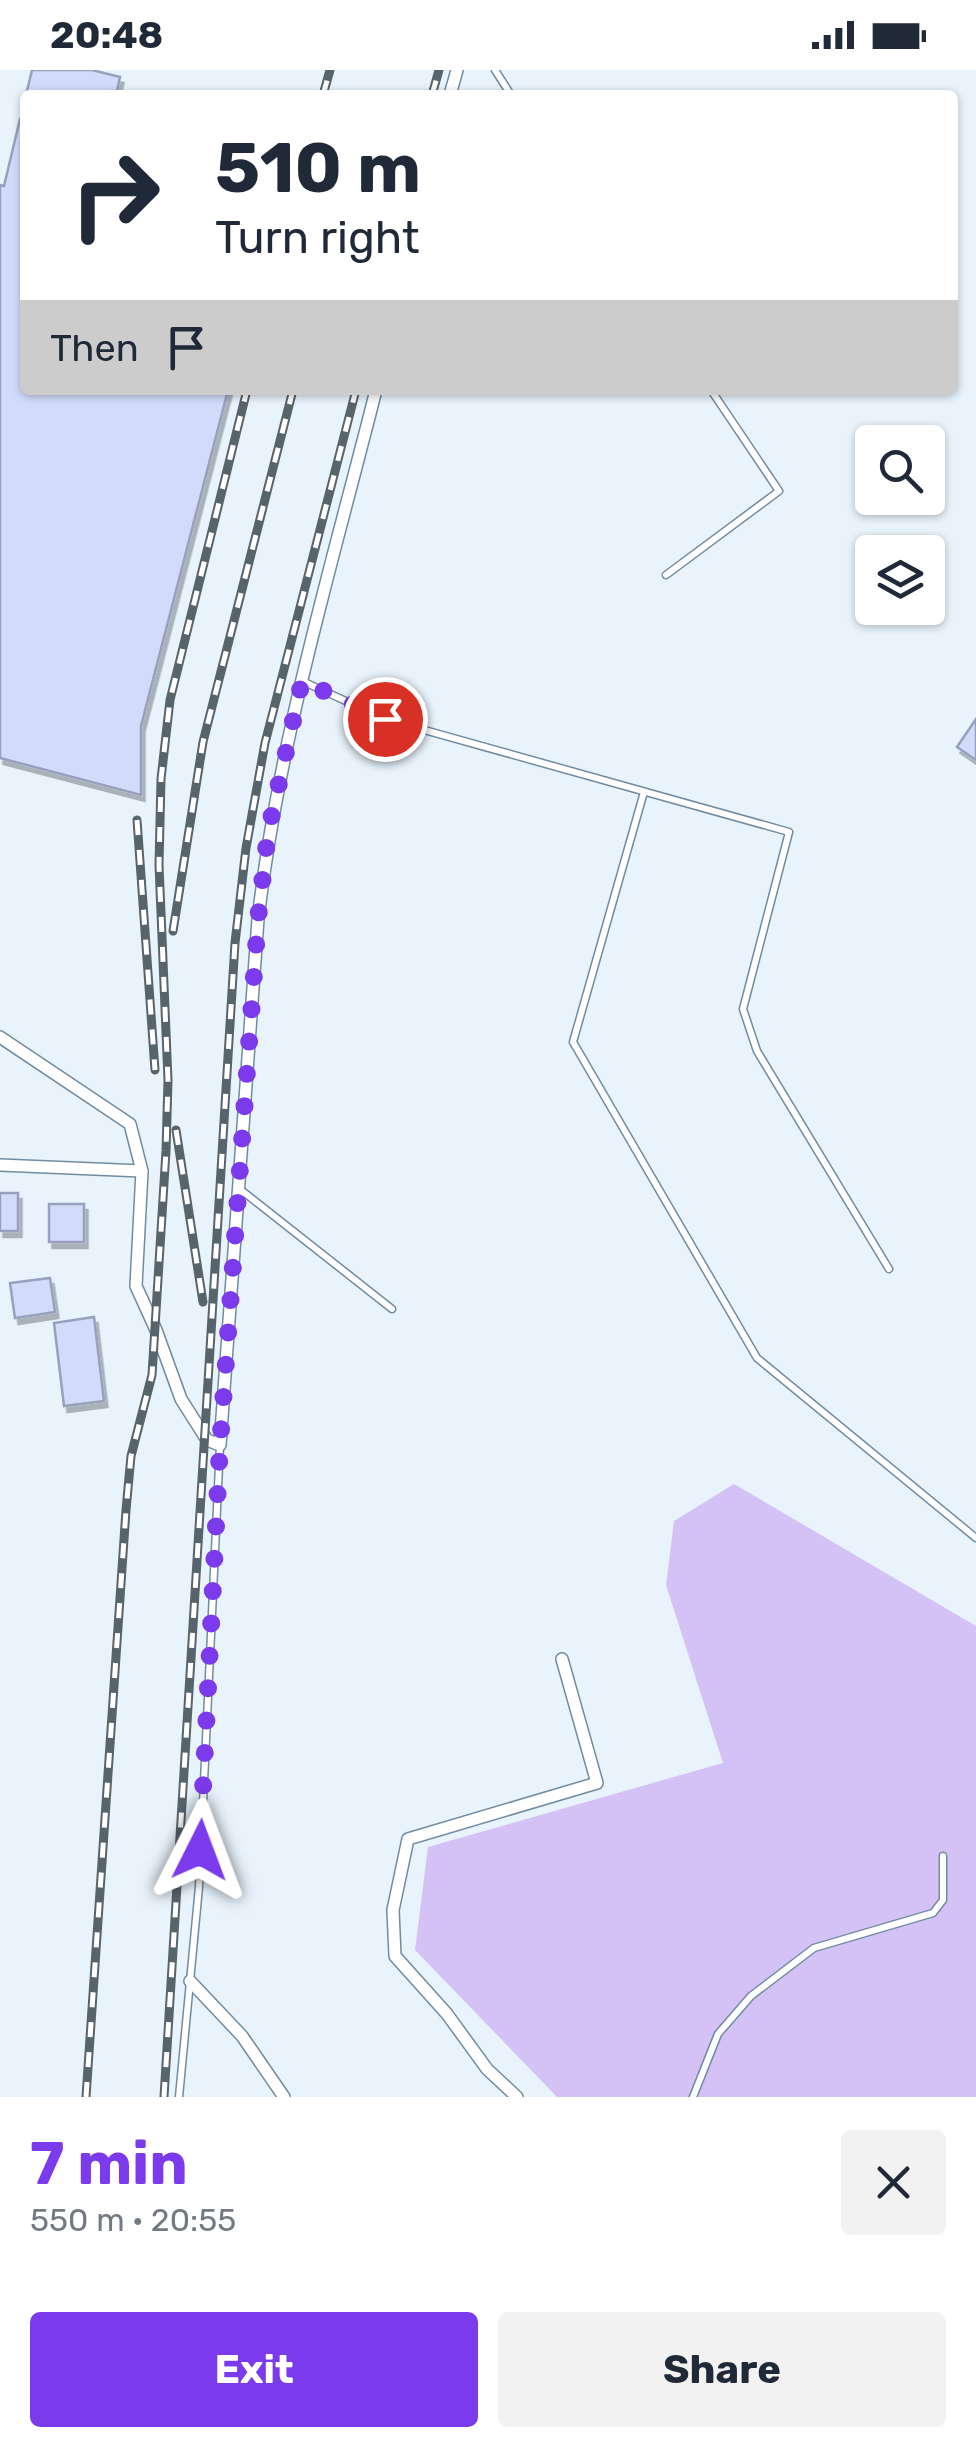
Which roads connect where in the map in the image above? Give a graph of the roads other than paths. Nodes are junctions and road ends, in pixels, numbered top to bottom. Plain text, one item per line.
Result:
1 (375, 395) edge
2 (713, 395) edge
3 (666, 575) dead end
4 (302, 681) junction
5 (644, 792) junction
6 (0, 1037) edge
7 (0, 1165) edge
8 (142, 1171) junction
9 (240, 1189) junction
10 (889, 1269) dead end
11 (392, 1309) dead end
12 (220, 1445) junction
13 (976, 1538) edge
14 (562, 1658) dead end
15 (943, 1856) dead end
16 (190, 1981) junction
17 (178, 2097) edge
18 (284, 2097) edge
19 (517, 2097) edge
20 (693, 2097) edge

1 - 4 street
2 - 3 lane
4 - 5 lane
4 - 9 street
5 - 10 lane
5 - 13 lane
6 - 8 street
7 - 8 street
8 - 12 street
9 - 11 lane
9 - 12 street
12 - 16 lane
14 - 19 street
15 - 20 lane
16 - 17 lane
16 - 18 street

